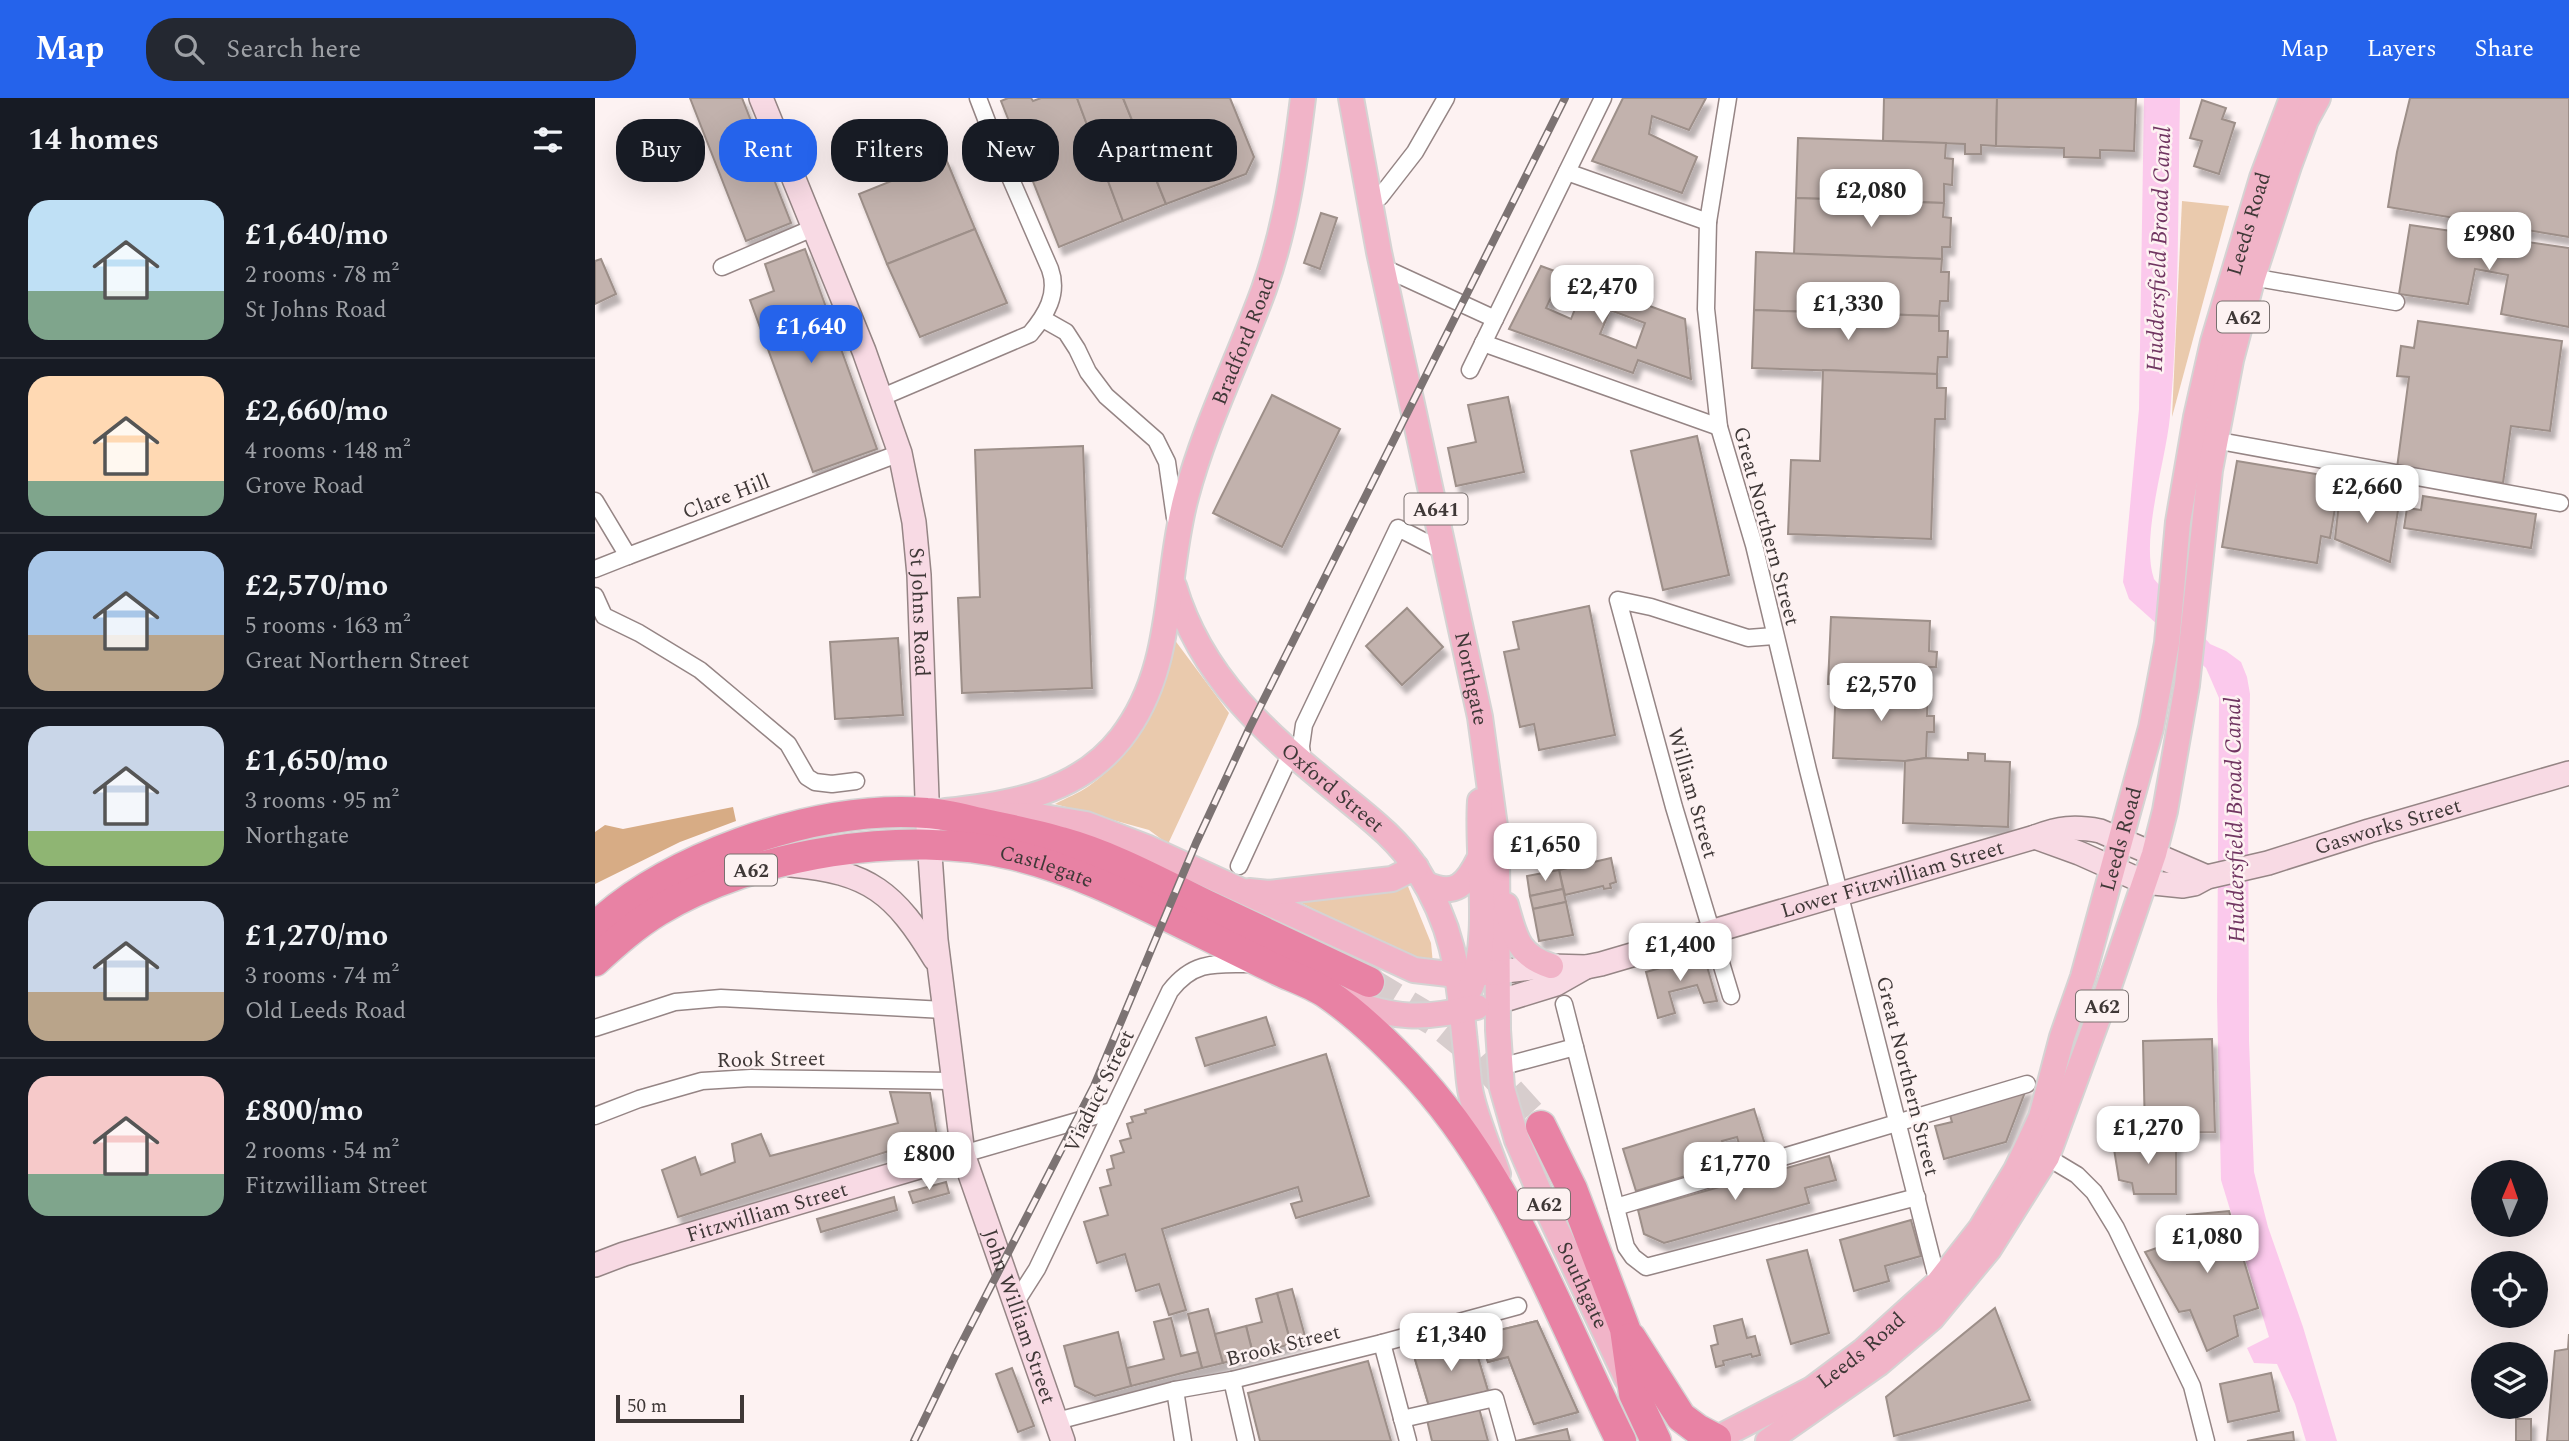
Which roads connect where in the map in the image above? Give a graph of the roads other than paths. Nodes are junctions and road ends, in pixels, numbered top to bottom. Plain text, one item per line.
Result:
1 (761, 98) edge
2 (978, 98) edge
3 (1303, 98) edge
4 (1350, 98) edge
5 (1446, 98) edge
6 (1603, 98) edge
7 (1728, 98) edge
8 (2293, 98) edge
9 (2318, 98) edge
10 (1567, 172) junction
11 (1370, 200) junction
12 (1708, 222) junction
13 (813, 228) junction
14 (722, 267) dead end
15 (1382, 267) junction
16 (2243, 275) junction
17 (2396, 302) dead end
18 (1495, 318) junction
19 (1043, 319) junction
20 (1483, 343) junction
21 (1470, 370) dead end
22 (880, 398) junction
23 (1719, 427) junction
24 (2214, 440) junction
25 (900, 453) junction
26 (595, 501) edge
27 (2560, 503) dead end
28 (1177, 534) junction
29 (1445, 552) junction
30 (628, 556) junction
31 (595, 569) edge
32 (1172, 579) junction
33 (595, 596) edge
34 (1774, 636) junction
35 (1484, 751) junction
36 (1297, 758) junction
37 (2569, 773) edge
38 (856, 782) dead end
39 (928, 813) junction
40 (2035, 837) junction
41 (2121, 839) junction
42 (930, 846) junction
43 (2154, 854) junction
44 (1479, 859) junction
45 (771, 863) junction
46 (2112, 867) junction
47 (1421, 875) junction
48 (2207, 877) junction
49 (1238, 878) junction
50 (1499, 881) junction
51 (2144, 882) junction
52 (1840, 895) junction
53 (600, 919) edge
54 (1712, 932) junction
55 (595, 961) edge
56 (1265, 964) junction
57 (938, 965) junction
58 (1551, 966) junction
59 (1586, 967) junction
60 (1477, 973) junction
61 (1369, 982) tunnel mouth
62 (1324, 992) junction
63 (1731, 996) dead end
64 (1498, 1002) junction
65 (1564, 1004) dead end
66 (944, 1010) junction
67 (1461, 1011) junction
68 (595, 1028) edge
69 (1575, 1047) junction
70 (1500, 1067) junction
71 (953, 1081) junction
72 (2027, 1084) dead end
73 (1112, 1111) junction
74 (595, 1116) edge
75 (1897, 1123) junction
76 (1541, 1126) tunnel mouth
77 (963, 1154) junction
78 (2035, 1155) junction
79 (1917, 1197) junction
80 (1506, 1198) junction
81 (1616, 1207) junction
82 (624, 1254) junction
83 (595, 1259) edge
84 (595, 1265) edge
85 (1938, 1283) junction
86 (1016, 1301) junction
87 (1518, 1306) dead end
88 (1625, 1329) junction
89 (1382, 1343) junction
90 (1232, 1380) junction
91 (1175, 1390) junction
92 (1634, 1394) junction
93 (1402, 1419) junction
94 (1060, 1431) edge
95 (1714, 1440) edge
96 (1183, 1441) edge
97 (1246, 1441) edge
98 (1408, 1441) edge
99 (1507, 1441) edge
100 (1621, 1441) edge
101 (1655, 1441) edge
102 (1768, 1441) edge
103 (2206, 1441) edge

1 - 13 street, St Johns Road
2 - 19 street
3 - 28 main road, Bradford Road
4 - 11 main road, A641
5 - 11 street
6 - 10 street
7 - 12 street, Great Northern Street
8 - 16 main road, Leeds Road / A62
9 - 16 main road, Leeds Road / A62
10 - 12 street
10 - 18 street
11 - 15 main road, A641
12 - 23 street, Great Northern Street
13 - 14 street
13 - 22 street, St Johns Road
15 - 18 street
15 - 29 main road, Northgate / A641
16 - 17 street
16 - 24 main road, Leeds Road / A62
16 - 41 main road, Leeds Road / A62
18 - 20 street
19 - 22 street
19 - 28 street
20 - 21 street
20 - 23 street
22 - 25 street, St Johns Road
23 - 34 street, Great Northern Street
24 - 27 street
24 - 43 main road, Leeds Road / A62
25 - 30 street, Clare Hill
25 - 39 street, St Johns Road
26 - 30 street
28 - 32 main road, Bradford Road
29 - 35 main road, Northgate / A641
29 - 36 street
30 - 31 street, Clare Hill
32 - 36 main road, Oxford Street
32 - 39 main road, Bradford Road
33 - 38 street
34 - 52 street, Great Northern Street
34 - 54 street, William Street
35 - 44 main road, A641
35 - 50 main road, Northgate / A641
36 - 47 main road, Oxford Street
36 - 49 street
37 - 48 street, Gasworks Street
39 - 42 street, St Johns Road
39 - 49 main road, Castlegate / A62
39 - 53 highway, Castlegate / A62
39 - 61 highway, Castlegate / A62
40 - 41 street, Lower Fitzwilliam Street
40 - 46 street
40 - 52 street, Lower Fitzwilliam Street
41 - 43 street, Lower Fitzwilliam Street
41 - 46 main road, Leeds Road
42 - 45 highway, Castlegate / A62
42 - 56 highway, Castlegate / A62
42 - 57 street, St Johns Road
43 - 48 street
43 - 51 main road, Leeds Road / A62
44 - 47 main road
44 - 60 main road, A641
45 - 55 highway, Castlegate / A62
45 - 57 street
46 - 51 street, Gasworks Street
46 - 78 main road, Leeds Road / A62
47 - 49 main road
47 - 60 main road, Oxford Street / A641
48 - 51 street, Gasworks Street
49 - 60 main road, Castlegate / A62
50 - 58 main road
50 - 60 main road, Northgate / A641
51 - 78 main road, Leeds Road / A62
52 - 54 street, Lower Fitzwilliam Street
52 - 75 street, Great Northern Street
54 - 59 street, Lower Fitzwilliam Street
54 - 63 street, William Street
56 - 62 highway, Castlegate / A62
56 - 73 street, Viaduct Street
57 - 66 street, St Johns Road
58 - 59 street, Lower Fitzwilliam Street
58 - 60 street, Lower Fitzwilliam Street
59 - 64 street, Lower Fitzwilliam Street
60 - 64 main road, Northgate / A641
60 - 67 main road, A641
62 - 67 main road, Castlegate / A62
62 - 80 highway, Southgate / A62
64 - 67 main road, Castlegate / A62
64 - 70 main road, Southgate / A62
65 - 69 street
66 - 68 street
66 - 71 street, St Johns Road
67 - 80 main road, Southgate / A62
69 - 70 street
69 - 81 street
70 - 92 main road, Southgate / A62
71 - 74 street, Rook Street
71 - 77 street, St Johns Road
72 - 75 street
73 - 77 street, Fitzwilliam Street
73 - 86 street, Viaduct Street
75 - 79 street, Great Northern Street
75 - 81 street
76 - 88 highway, A62
77 - 82 street, Fitzwilliam Street
77 - 86 street, John William Street
78 - 85 main road, Leeds Road / A62
78 - 102 main road, Leeds Road / A62
78 - 103 street
79 - 81 street
79 - 85 street, Great Northern Street
80 - 100 highway, Southgate / A62
82 - 83 street, Fitzwilliam Street
82 - 84 street, Fitzwilliam Street
85 - 95 main road, Leeds Road / A62
86 - 94 street, John William Street
87 - 89 street, Brook Street
88 - 92 highway, A62
88 - 95 highway, A62
89 - 90 street, Brook Street
89 - 93 street
90 - 91 street, Brook Street
90 - 97 street
91 - 94 street, Brook Street
91 - 96 street
92 - 101 highway, Southgate / A62
93 - 98 street
93 - 99 street

